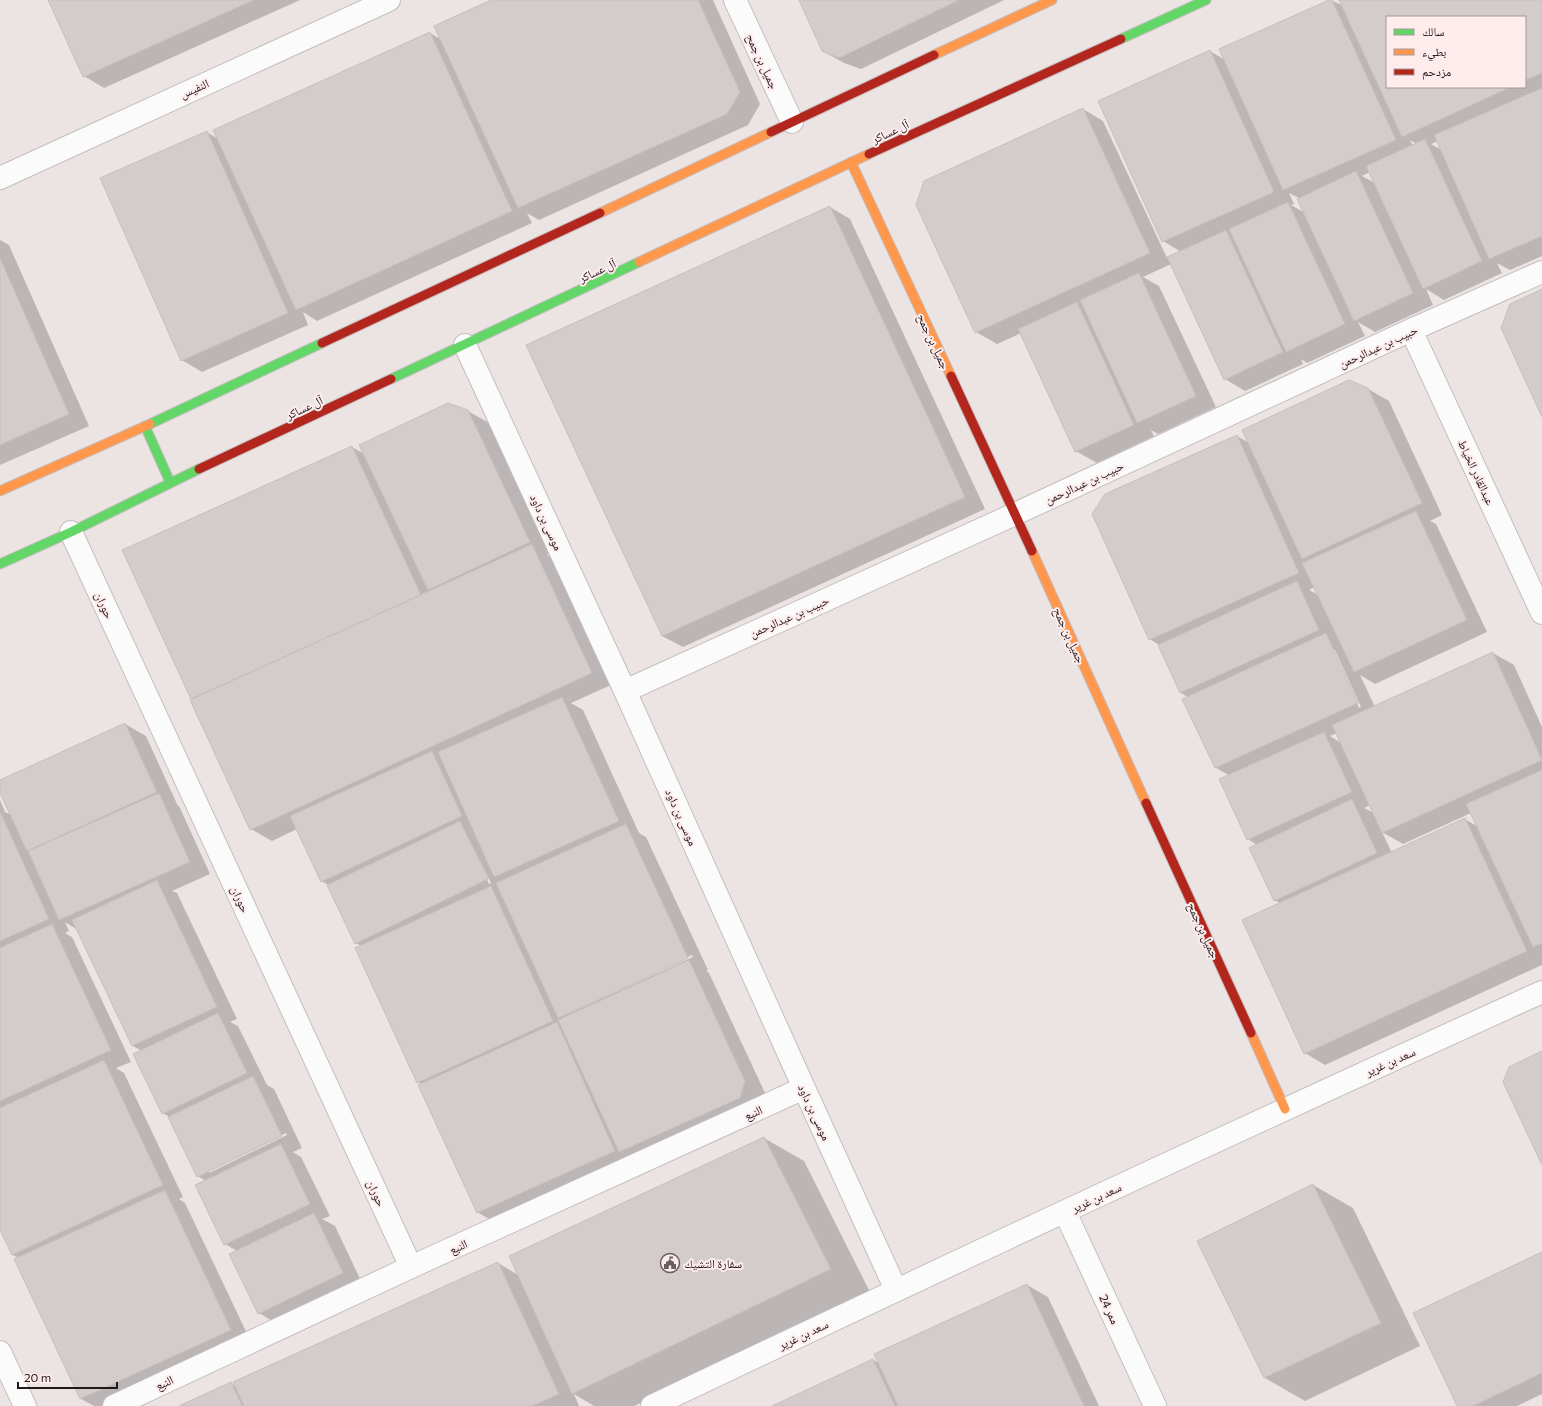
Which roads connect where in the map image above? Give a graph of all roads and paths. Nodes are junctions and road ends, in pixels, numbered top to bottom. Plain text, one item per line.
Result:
1 (389, 0) edge
2 (735, 0) edge
3 (1052, 0) edge
4 (1206, 0) edge
5 (792, 122) junction
6 (851, 162) junction
7 (0, 178) edge
8 (1542, 272) edge
9 (1411, 330) junction
10 (465, 345) junction
11 (145, 426) junction
12 (170, 482) junction
13 (0, 492) edge
14 (1015, 514) junction
15 (71, 532) junction
16 (0, 564) edge
17 (1542, 613) edge
18 (625, 690) junction
19 (1542, 992) edge
20 (804, 1088) junction
21 (1285, 1109) junction
22 (1065, 1212) junction
23 (411, 1267) junction
24 (896, 1290) junction
25 (0, 1352) edge
26 (25, 1406) edge
27 (114, 1406) edge
28 (652, 1406) edge
29 (1155, 1406) edge

1 - 7 street, النفيس
2 - 5 street, جميل بن جمح
3 - 5 street
4 - 6 street, آل عساكر
5 - 11 street
6 - 10 street, آل عساكر
6 - 14 street, جميل بن جمح
8 - 9 street, حبيب بن عبدالرحمن
9 - 14 street, حبيب بن عبدالرحمن
9 - 17 street, عبدالقادر الخياط
10 - 12 street, آل عساكر
10 - 18 street, موسى بن داود
11 - 12 street
11 - 13 street
12 - 15 street, آل عساكر
14 - 18 street, حبيب بن عبدالرحمن
14 - 21 street, جميل بن جمح
15 - 16 street, آل عساكر
15 - 23 street, حوران
18 - 20 street, موسى بن داود
19 - 21 street, سعد بن غرير
20 - 23 street, النبع
20 - 24 street, موسى بن داود
21 - 22 street, سعد بن غرير
22 - 24 street, سعد بن غرير
22 - 29 street, ممر 24
23 - 27 street, النبع
24 - 28 street, سعد بن غرير
25 - 26 street

